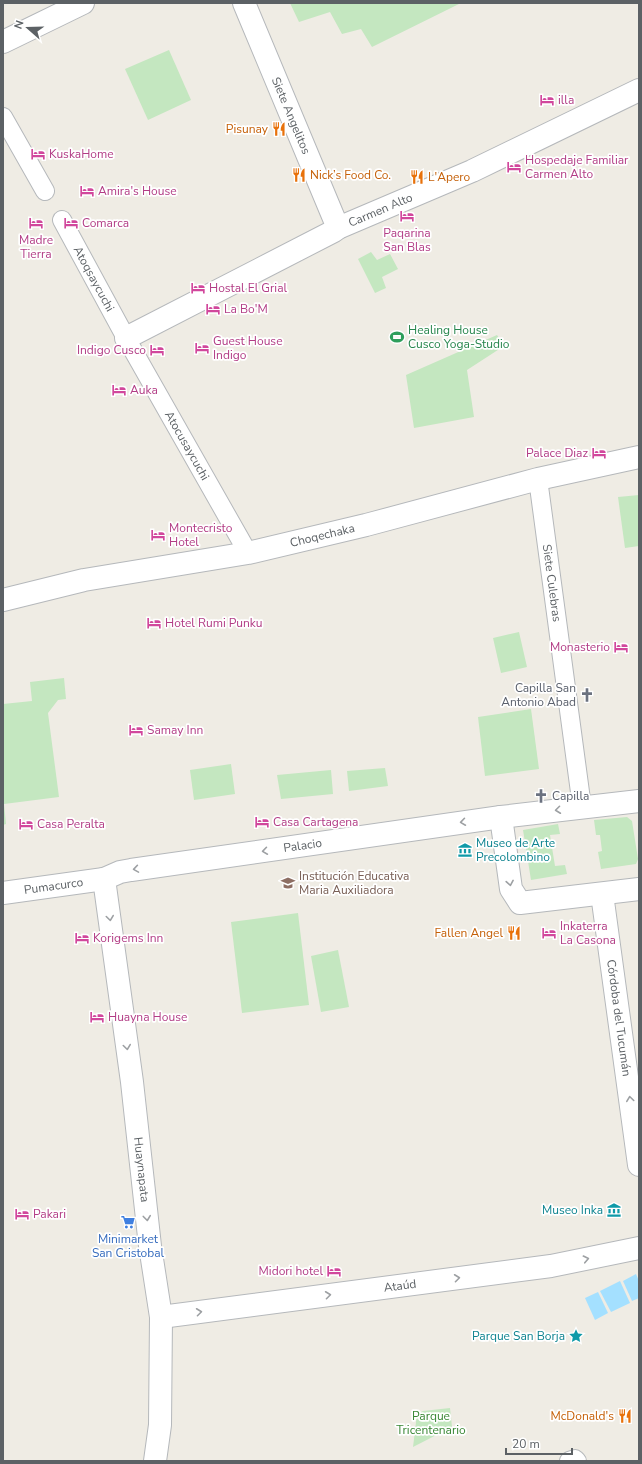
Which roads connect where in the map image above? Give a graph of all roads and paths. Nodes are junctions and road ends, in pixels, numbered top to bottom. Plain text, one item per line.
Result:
1 (83, 3) edge
2 (244, 3) edge
3 (3, 42) edge
4 (639, 90) edge
5 (3, 117) edge
6 (45, 191) dead end
7 (62, 220) dead end
8 (338, 228) junction
9 (126, 338) junction
10 (639, 457) edge
11 (538, 479) junction
12 (248, 554) junction
13 (3, 600) edge
14 (639, 801) edge
15 (582, 807) junction
16 (501, 817) junction
17 (104, 879) junction
18 (639, 889) edge
19 (3, 893) edge
20 (602, 894) junction
21 (639, 1165) edge
22 (639, 1248) edge
23 (161, 1317) junction
24 (155, 1461) edge

1 - 3 street
2 - 8 street, Siete Angelitos
4 - 8 street, Carmen Alto
5 - 6 street
7 - 9 street, Atoqsaycuchi
8 - 9 street, Carmen Alto
9 - 12 street, Atocusaycuchi
10 - 11 street, Choqechaka
11 - 12 street, Choqechaka
11 - 15 street, Siete Culebras
12 - 13 street, Choqechaka
14 - 15 street, Palacio
15 -> 16 street, Palacio
16 -> 17 street, Palacio
16 -> 20 street
17 - 19 street, Pumacurco
17 -> 23 street, Huaynapata
18 - 20 street
21 -> 20 street, Córdoba del Tucumán
23 -> 22 street, Ataúd
23 - 24 street, Huaynapata

